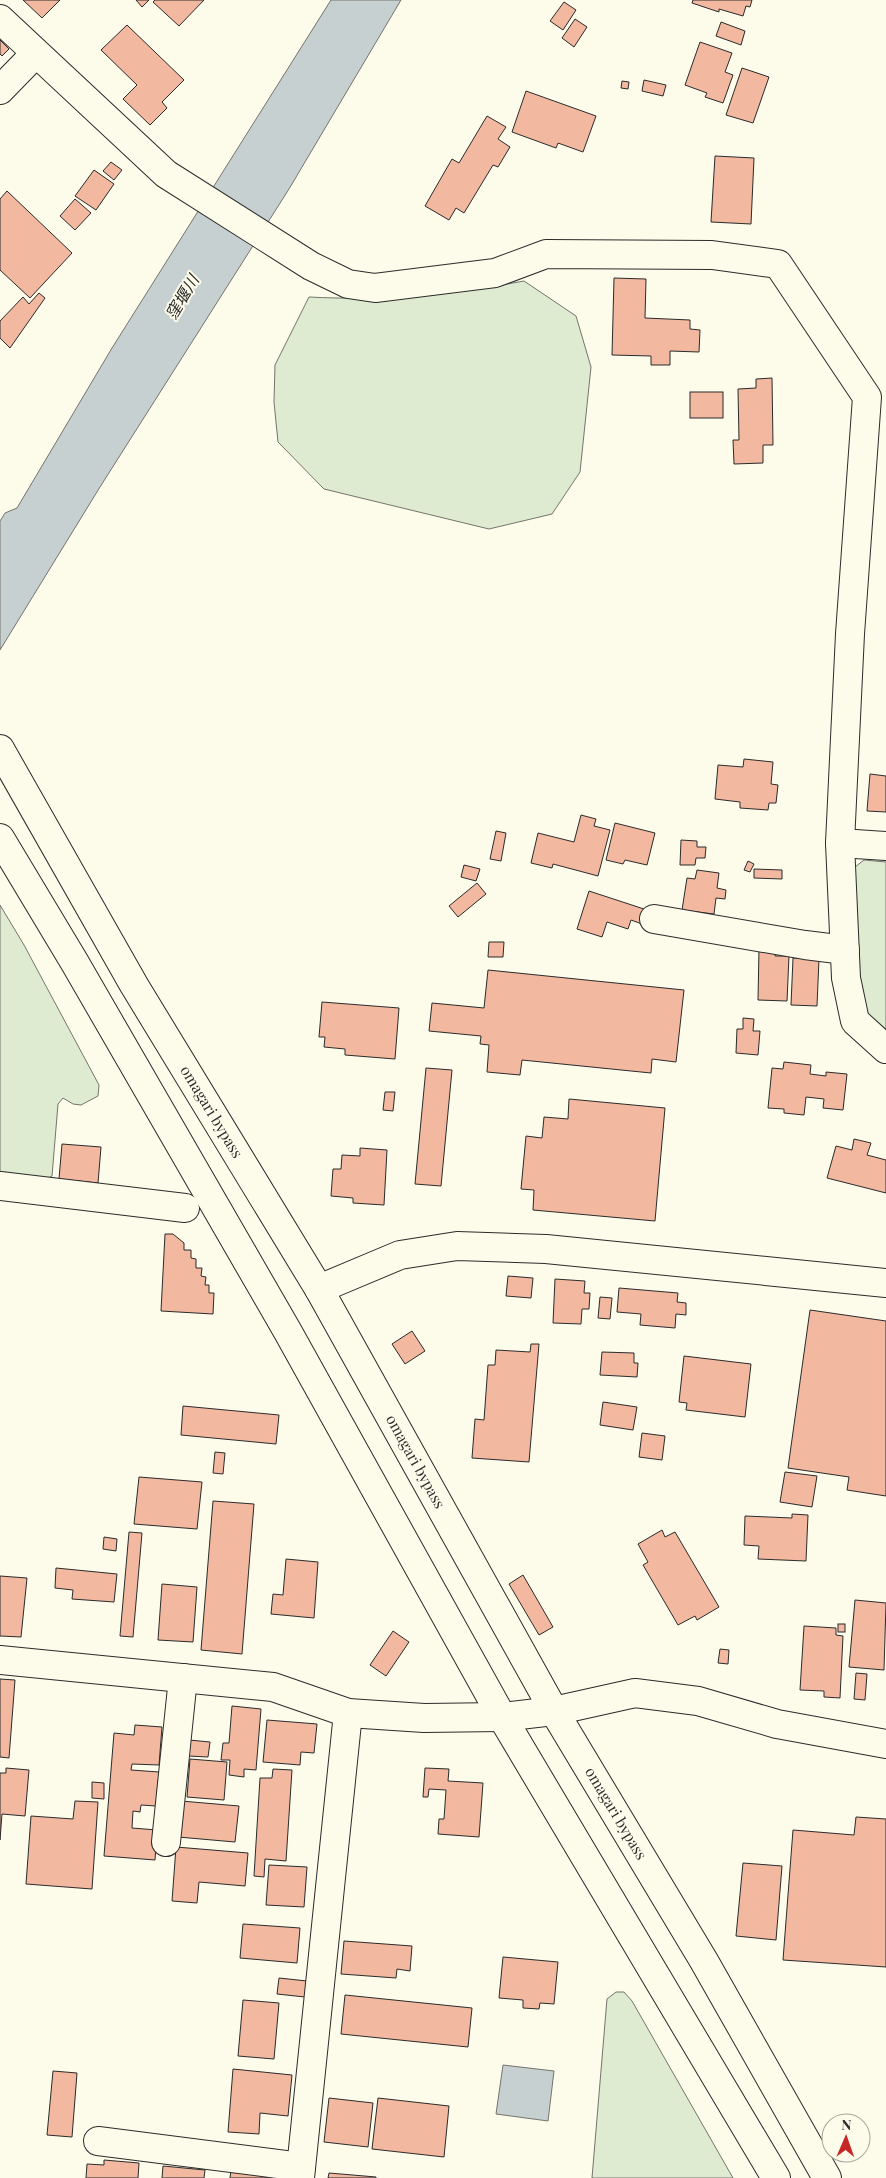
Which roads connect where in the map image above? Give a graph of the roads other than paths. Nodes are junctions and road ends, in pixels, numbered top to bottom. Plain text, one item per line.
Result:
1 (0, 19) edge
2 (35, 54) junction
3 (0, 90) edge
4 (876, 397) edge
5 (0, 749) edge
6 (0, 838) edge
7 (840, 843) junction
8 (886, 846) edge
9 (654, 919) dead end
10 (845, 950) junction
11 (886, 1050) edge
12 (0, 1186) edge
13 (185, 1208) dead end
14 (886, 1283) edge
15 (319, 1289) junction
16 (0, 1660) edge
17 (183, 1678) junction
18 (554, 1710) junction
19 (348, 1713) junction
20 (502, 1717) junction
21 (886, 1744) edge
22 (166, 1842) dead end
23 (98, 2141) dead end
24 (300, 2172) edge
25 (776, 2178) edge
26 (826, 2178) edge

1 - 2 main road
2 - 3 main road
2 - 4 main road
4 - 7 main road
5 - 15 main road, omagari bypass
6 - 20 main road
7 - 8 main road
7 - 10 main road
9 - 10 main road
10 - 11 main road
12 - 13 main road
14 - 15 main road
15 - 18 main road, omagari bypass
16 - 17 main road
17 - 19 main road
17 - 22 main road
18 - 20 main road
18 - 21 main road
18 - 26 main road, omagari bypass
19 - 20 main road
19 - 24 main road
20 - 25 main road
23 - 24 main road

